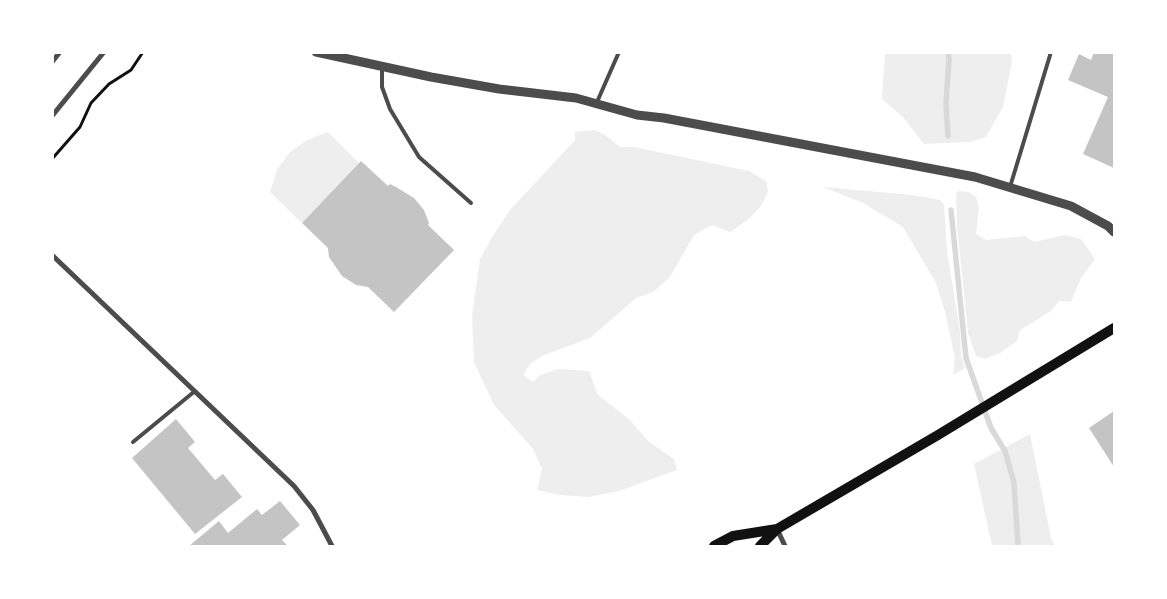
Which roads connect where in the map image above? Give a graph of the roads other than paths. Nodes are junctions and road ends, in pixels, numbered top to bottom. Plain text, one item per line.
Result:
1 (60, 52) edge
2 (104, 52) edge
3 (316, 52) edge
4 (619, 52) edge
5 (1050, 52) edge
6 (52, 62) edge
7 (382, 67) junction
8 (597, 102) junction
9 (52, 116) edge
10 (1010, 187) junction
11 (471, 202) dead end
12 (1114, 232) edge
13 (52, 255) edge
14 (1114, 328) edge
15 (195, 391) junction
16 (133, 442) dead end
17 (777, 529) junction
18 (332, 546) edge
19 (714, 546) edge
20 (760, 546) edge
21 (785, 546) edge

1 - 6 street
2 - 9 street
3 - 7 street
4 - 8 lane
5 - 10 lane
7 - 8 street
7 - 11 lane
8 - 10 street
10 - 12 street
13 - 15 street
14 - 17 main road
15 - 16 lane
15 - 18 street
17 - 19 main road
17 - 20 main road
17 - 21 street

